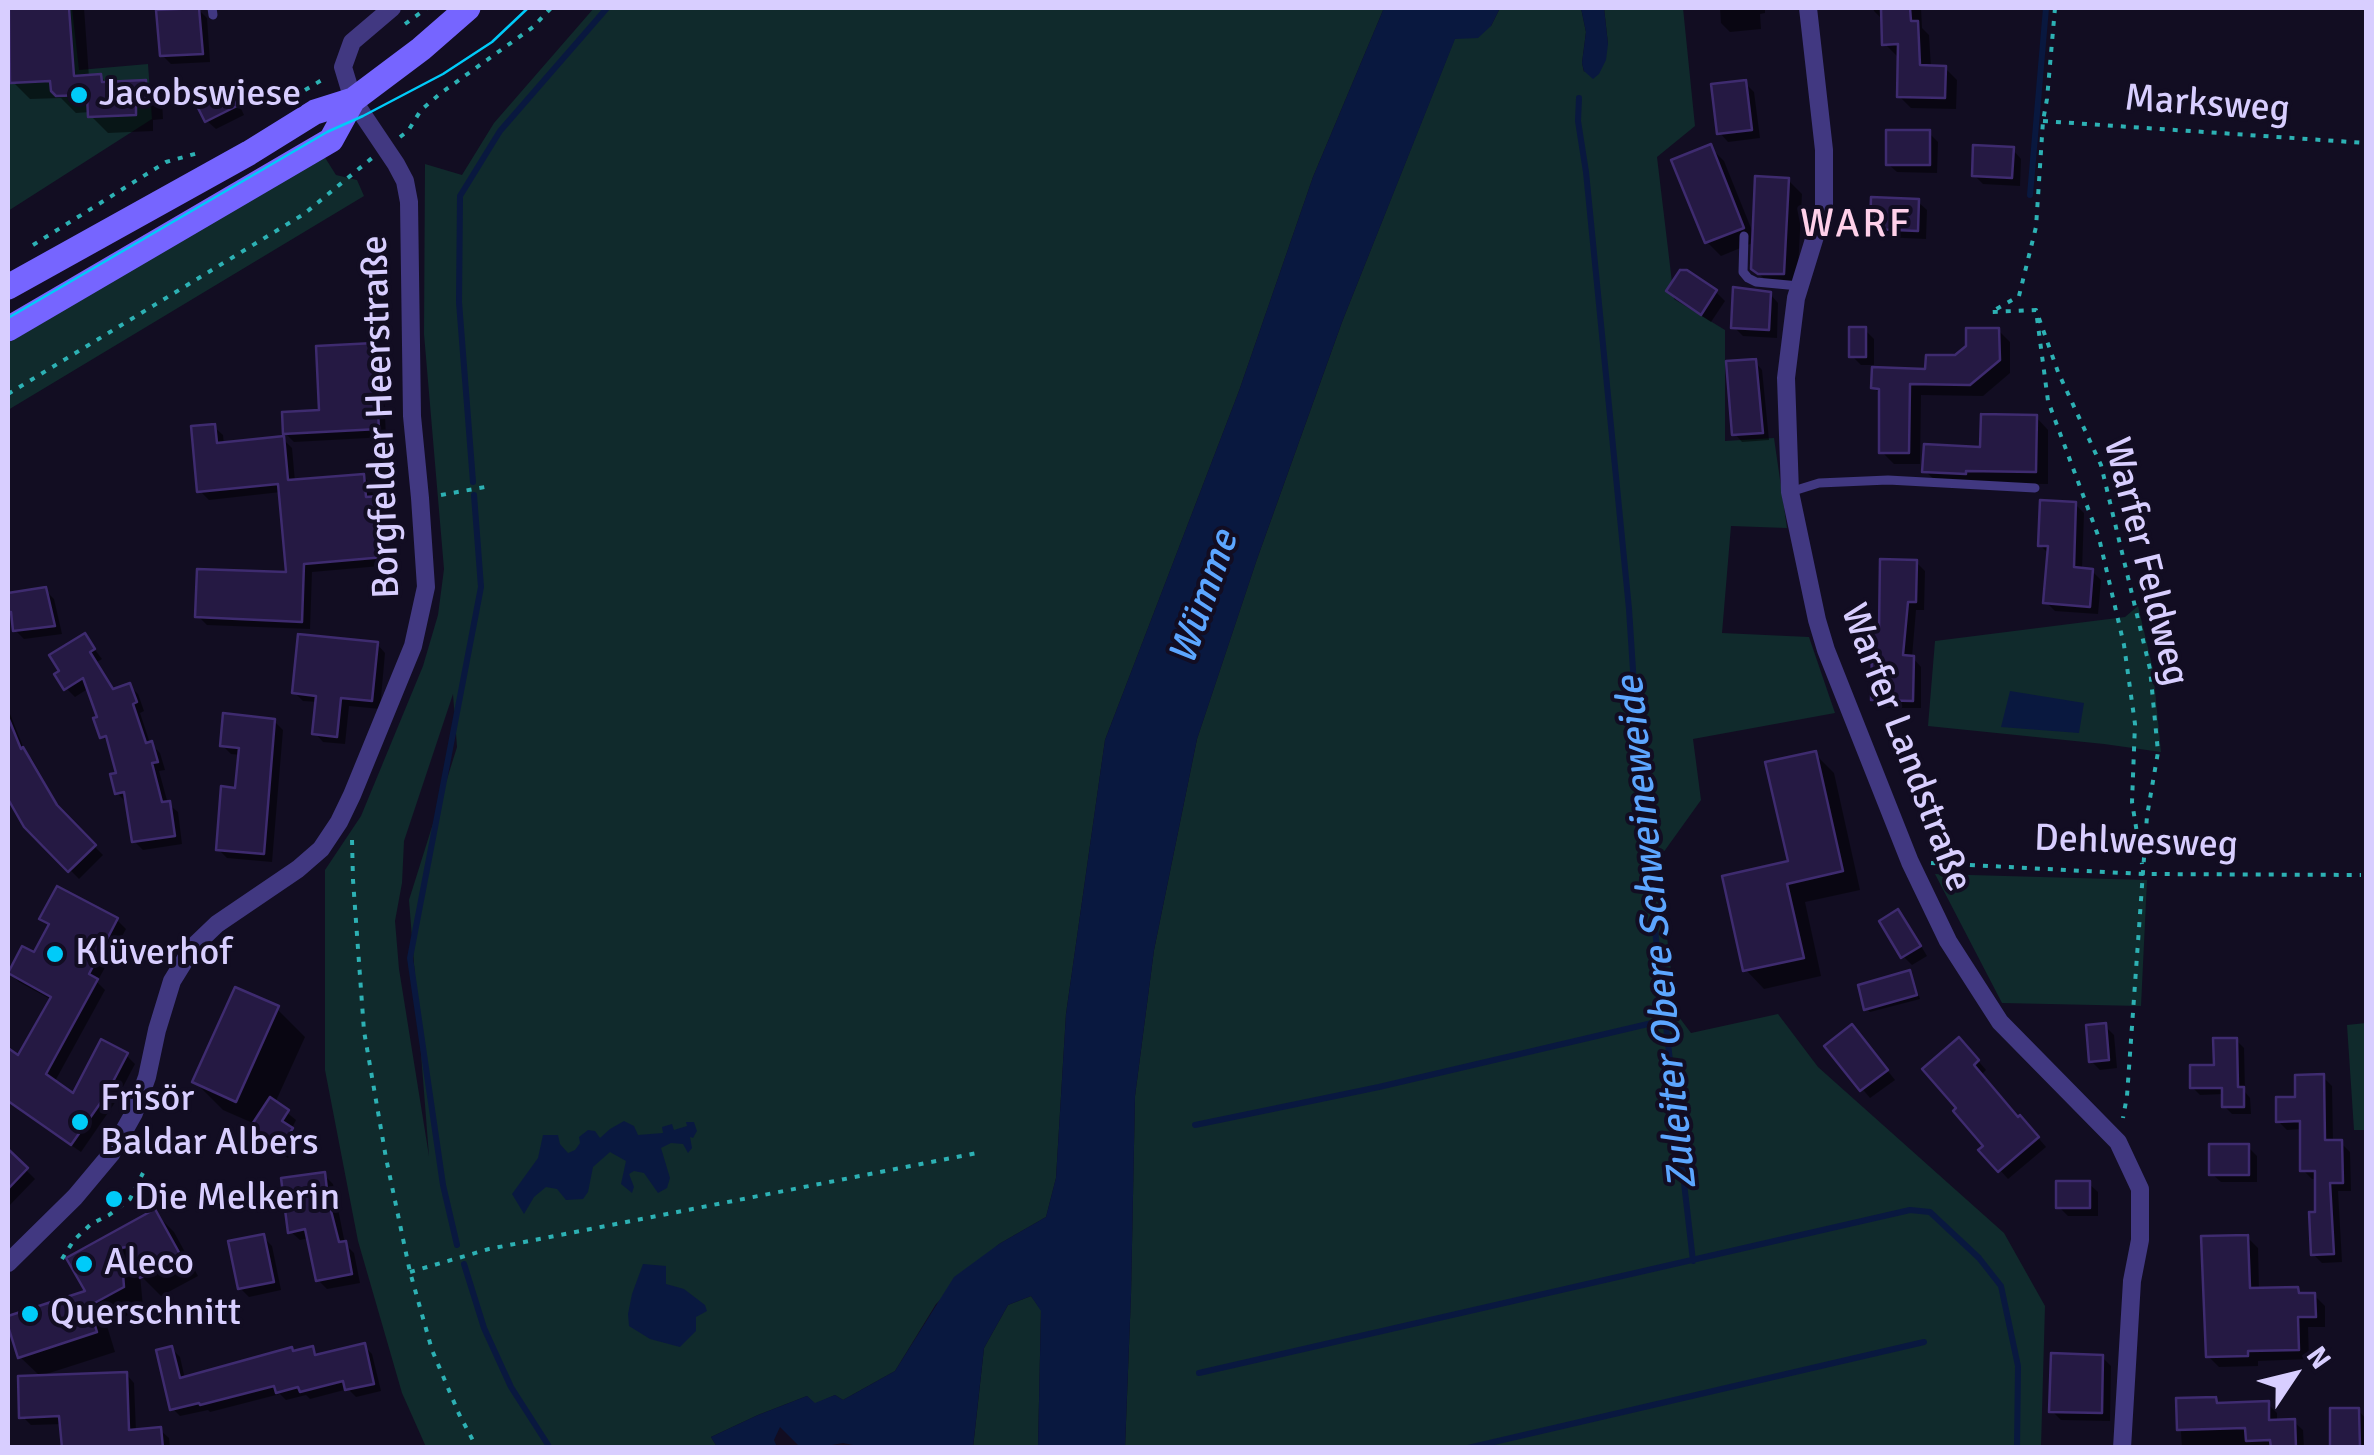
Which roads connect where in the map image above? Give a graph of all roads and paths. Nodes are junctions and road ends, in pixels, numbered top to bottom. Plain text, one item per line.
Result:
1 (392, 8) edge
2 (468, 8) edge
3 (551, 8) edge
4 (1808, 8) edge
5 (2055, 8) edge
6 (353, 100) junction
7 (2043, 121) junction
8 (2366, 143) edge
9 (385, 148) junction
10 (204, 152) dead end
11 (1744, 236) dead end
12 (23, 250) dead end
13 (1799, 286) junction
14 (8, 287) edge
15 (2036, 310) junction
16 (8, 329) edge
17 (8, 394) edge
18 (486, 487) dead end
19 (2034, 488) dead end
20 (1790, 492) junction
21 (420, 498) junction
22 (352, 795) junction
23 (1910, 862) junction
24 (2143, 874) junction
25 (2361, 876) dead end
26 (2118, 1142) junction
27 (982, 1152) dead end
28 (143, 1173) dead end
29 (62, 1259) dead end
30 (8, 1263) edge
31 (410, 1272) junction
32 (477, 1448) edge
33 (2122, 1448) edge

1 - 6 street
2 - 6 main road
3 - 9 path
4 - 13 street, Warfer Landstraße
5 - 7 path
6 - 9 street, Borgfelder Heerstraße
6 - 14 main road
6 - 16 main road
7 - 8 path, Marksweg
7 - 15 path
9 - 17 path
9 - 21 street, Borgfelder Heerstraße
10 - 12 path
11 - 13 lane
13 - 20 street, Warfer Landstraße
15 - 24 path
15 - 24 path, Warfer Feldweg
18 - 21 path
19 - 20 lane
20 - 23 street, Warfer Landstraße
21 - 22 street, Borgfelder Heerstraße
22 - 30 street, Borgfelder Heerstraße
22 - 31 path
23 - 24 path, Dehlwesweg
23 - 26 street, Warfer Landstraße
24 - 25 path, Dehlwesweg
24 - 26 path, Warfer Feldweg
26 - 33 street, Warfer Landstraße
27 - 31 path
28 - 29 path
31 - 32 path

